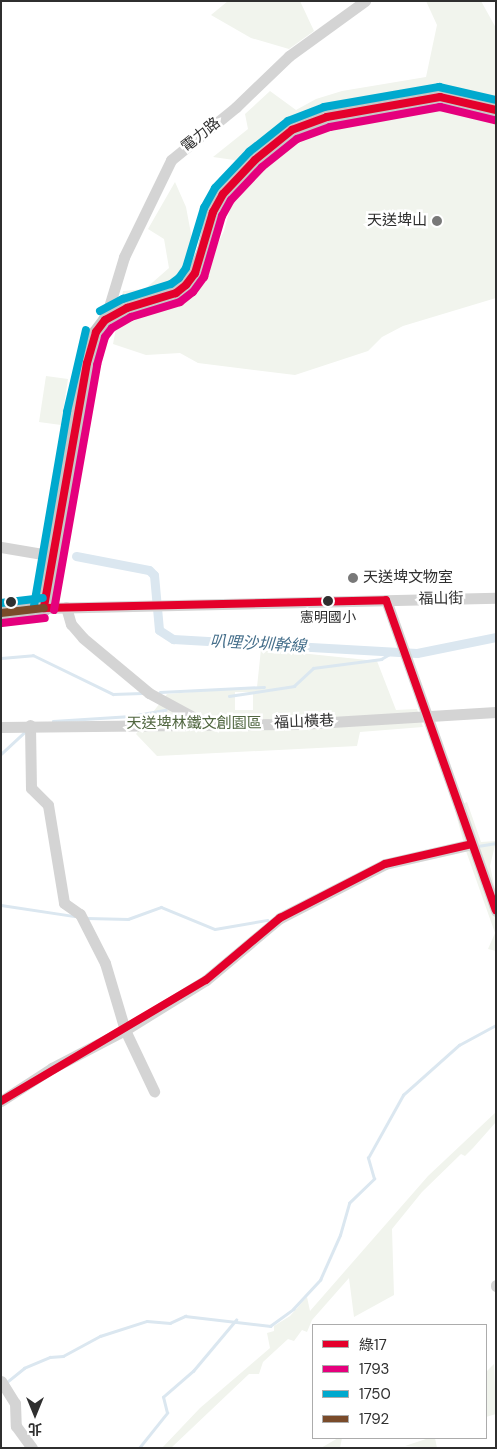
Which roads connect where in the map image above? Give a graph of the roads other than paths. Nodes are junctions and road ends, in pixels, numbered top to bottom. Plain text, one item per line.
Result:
1 (365, 1) edge
2 (496, 110) edge
3 (105, 320) junction
4 (1, 547) edge
5 (54, 556) junction
6 (496, 598) edge
7 (386, 600) junction
8 (66, 607) junction
9 (44, 608) junction
10 (1, 613) edge
11 (174, 707) junction
12 (496, 712) edge
13 (427, 716) junction
14 (163, 724) junction
15 (205, 724) junction
16 (30, 725) junction
17 (1, 726) edge
18 (472, 844) junction
19 (496, 911) edge
20 (126, 1030) junction
21 (154, 1091) dead end
22 (1, 1101) edge
23 (1, 1381) edge
24 (32, 1448) edge

1 - 3 street, 電力路
2 - 3 main road
3 - 5 main road
4 - 5 street
5 - 9 main road
6 - 7 street, 福山街
7 - 8 street, 福山街
7 - 13 street
8 - 9 street, 福山街
8 - 11 street
9 - 10 main road
11 - 14 street
11 - 15 street
12 - 13 street, 福山橫巷
13 - 15 street, 福山橫巷
13 - 18 street
14 - 15 street, 福山橫巷
14 - 16 street, 福山橫巷
16 - 17 street, 福山橫巷
16 - 20 street
18 - 19 street
18 - 20 street
20 - 21 street
20 - 22 street
23 - 24 street

